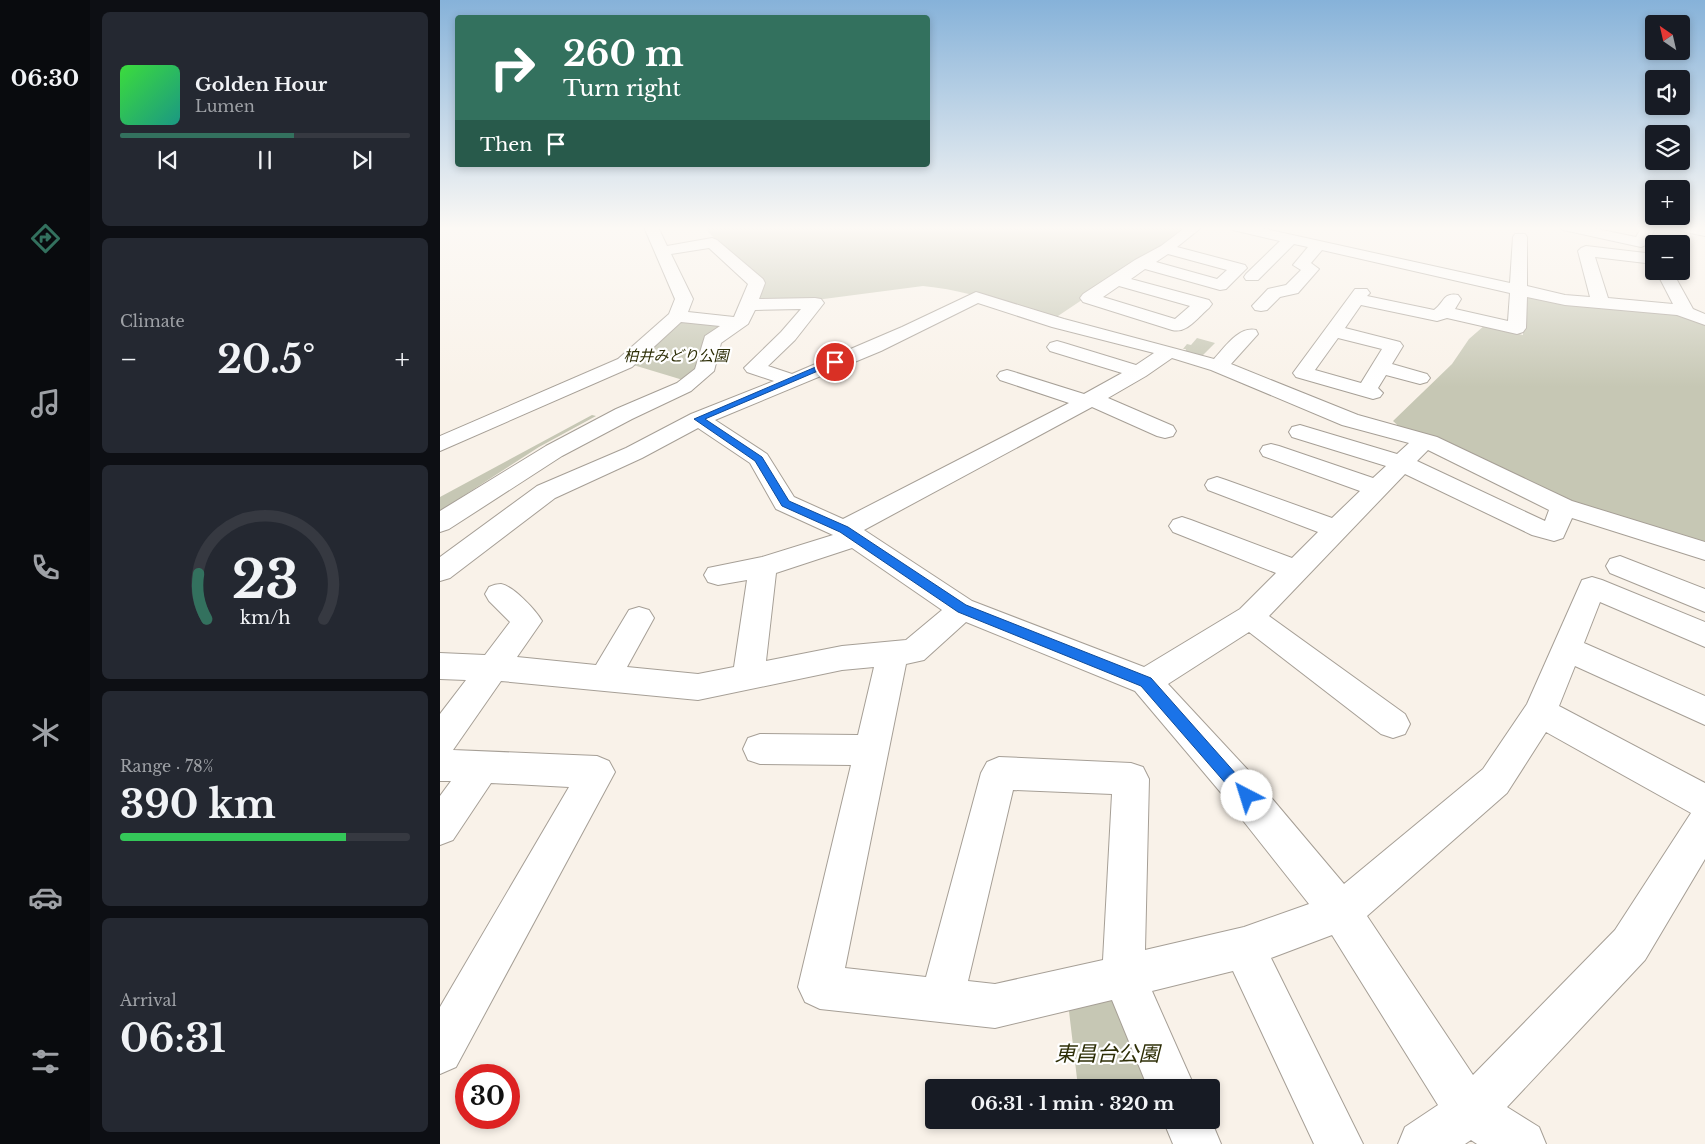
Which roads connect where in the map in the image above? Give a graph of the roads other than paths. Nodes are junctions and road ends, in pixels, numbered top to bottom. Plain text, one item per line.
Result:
1 (675, 280) edge
2 (754, 280) edge
3 (1117, 280) edge
4 (1118, 280) edge
5 (1203, 280) edge
6 (1225, 280) edge
7 (1301, 280) edge
8 (1463, 280) edge
9 (1475, 280) edge
10 (1518, 280) edge
11 (1594, 280) edge
12 (1670, 280) edge
13 (1517, 290) junction
14 (1696, 298) dead end
15 (1601, 304) junction
16 (748, 305) junction
17 (1260, 306) dead end
18 (1689, 310) edge
19 (1444, 312) junction
20 (677, 316) junction
21 (737, 323) junction
22 (1334, 331) junction
23 (1249, 334) dead end
24 (1057, 347) dead end
25 (1169, 351) junction
26 (1218, 366) junction
27 (1380, 367) junction
28 (1139, 372) junction
29 (1007, 376) dead end
30 (1420, 378) dead end
31 (791, 380) junction
32 (1089, 401) junction
33 (698, 419) junction
34 (1165, 431) dead end
35 (1300, 432) dead end
36 (1424, 441) junction
37 (440, 444) edge
38 (1271, 451) dead end
39 (1401, 463) junction
40 (1217, 485) dead end
41 (1376, 488) junction
42 (1563, 507) junction
43 (440, 523) edge
44 (1182, 526) dead end
45 (1336, 530) junction
46 (850, 534) junction
47 (1705, 551) edge
48 (1620, 566) dead end
49 (763, 567) junction
50 (1296, 570) junction
51 (440, 571) edge
52 (718, 575) dead end
53 (499, 594) dead end
54 (1705, 601) edge
55 (962, 609) junction
56 (1250, 617) junction
57 (639, 618) dead end
58 (1705, 635) edge
59 (1566, 648) junction
60 (893, 653) junction
61 (440, 666) edge
62 (494, 668) junction
63 (748, 677) junction
64 (605, 678) junction
65 (1146, 682) junction
66 (1705, 711) edge
67 (1540, 712) junction
68 (1393, 724) dead end
69 (440, 740) edge
70 (760, 749) dead end
71 (872, 750) junction
72 (440, 765) edge
73 (482, 767) junction
74 (1705, 802) edge
75 (1705, 824) edge
76 (440, 827) edge
77 (1341, 912) junction
78 (1244, 948) junction
79 (1122, 975) junction
80 (942, 1000) junction
81 (440, 1051) edge
82 (1168, 1079) edge
83 (1470, 1112) junction
84 (1191, 1129) edge
85 (1198, 1144) edge
86 (1339, 1144) edge
87 (1422, 1144) edge
88 (1522, 1144) edge

1 - 20 street
2 - 16 street
3 - 4 street
5 - 6 street
7 - 17 street
8 - 19 street
9 - 13 street
10 - 13 street
11 - 15 street
12 - 18 street
13 - 15 street
13 - 19 street
14 - 18 street
15 - 18 street
16 - 21 street
16 - 31 street
19 - 22 street
20 - 21 street
20 - 37 street
21 - 43 street
22 - 27 street
22 - 27 street
23 - 26 street
24 - 28 street
25 - 26 street
25 - 28 street
25 - 31 street
26 - 36 street
27 - 30 street
28 - 32 street
29 - 32 street
31 - 33 street
32 - 34 street
32 - 46 street
33 - 46 street
33 - 51 street
35 - 39 street
36 - 39 street
36 - 42 street
38 - 41 street
39 - 41 street
39 - 42 street
40 - 45 street
41 - 45 street
42 - 47 street
44 - 50 street
45 - 50 street
46 - 49 street
46 - 55 street
48 - 54 street
49 - 52 street
49 - 63 street
50 - 56 street
53 - 62 street
55 - 60 street
55 - 65 street
56 - 65 street
56 - 68 street
57 - 64 street
58 - 59 street
59 - 66 street
59 - 67 street
60 - 63 street
60 - 71 street
61 - 62 street
62 - 64 street
62 - 69 street
63 - 64 street
65 - 77 street
67 - 74 street
67 - 77 street
70 - 71 street
71 - 80 street
72 - 73 street
73 - 76 street
73 - 81 street
75 - 83 street
77 - 78 street
77 - 83 street
78 - 79 street
78 - 86 street
79 - 80 street
79 - 80 street
79 - 82 street
83 - 87 street
83 - 88 street
84 - 85 street

